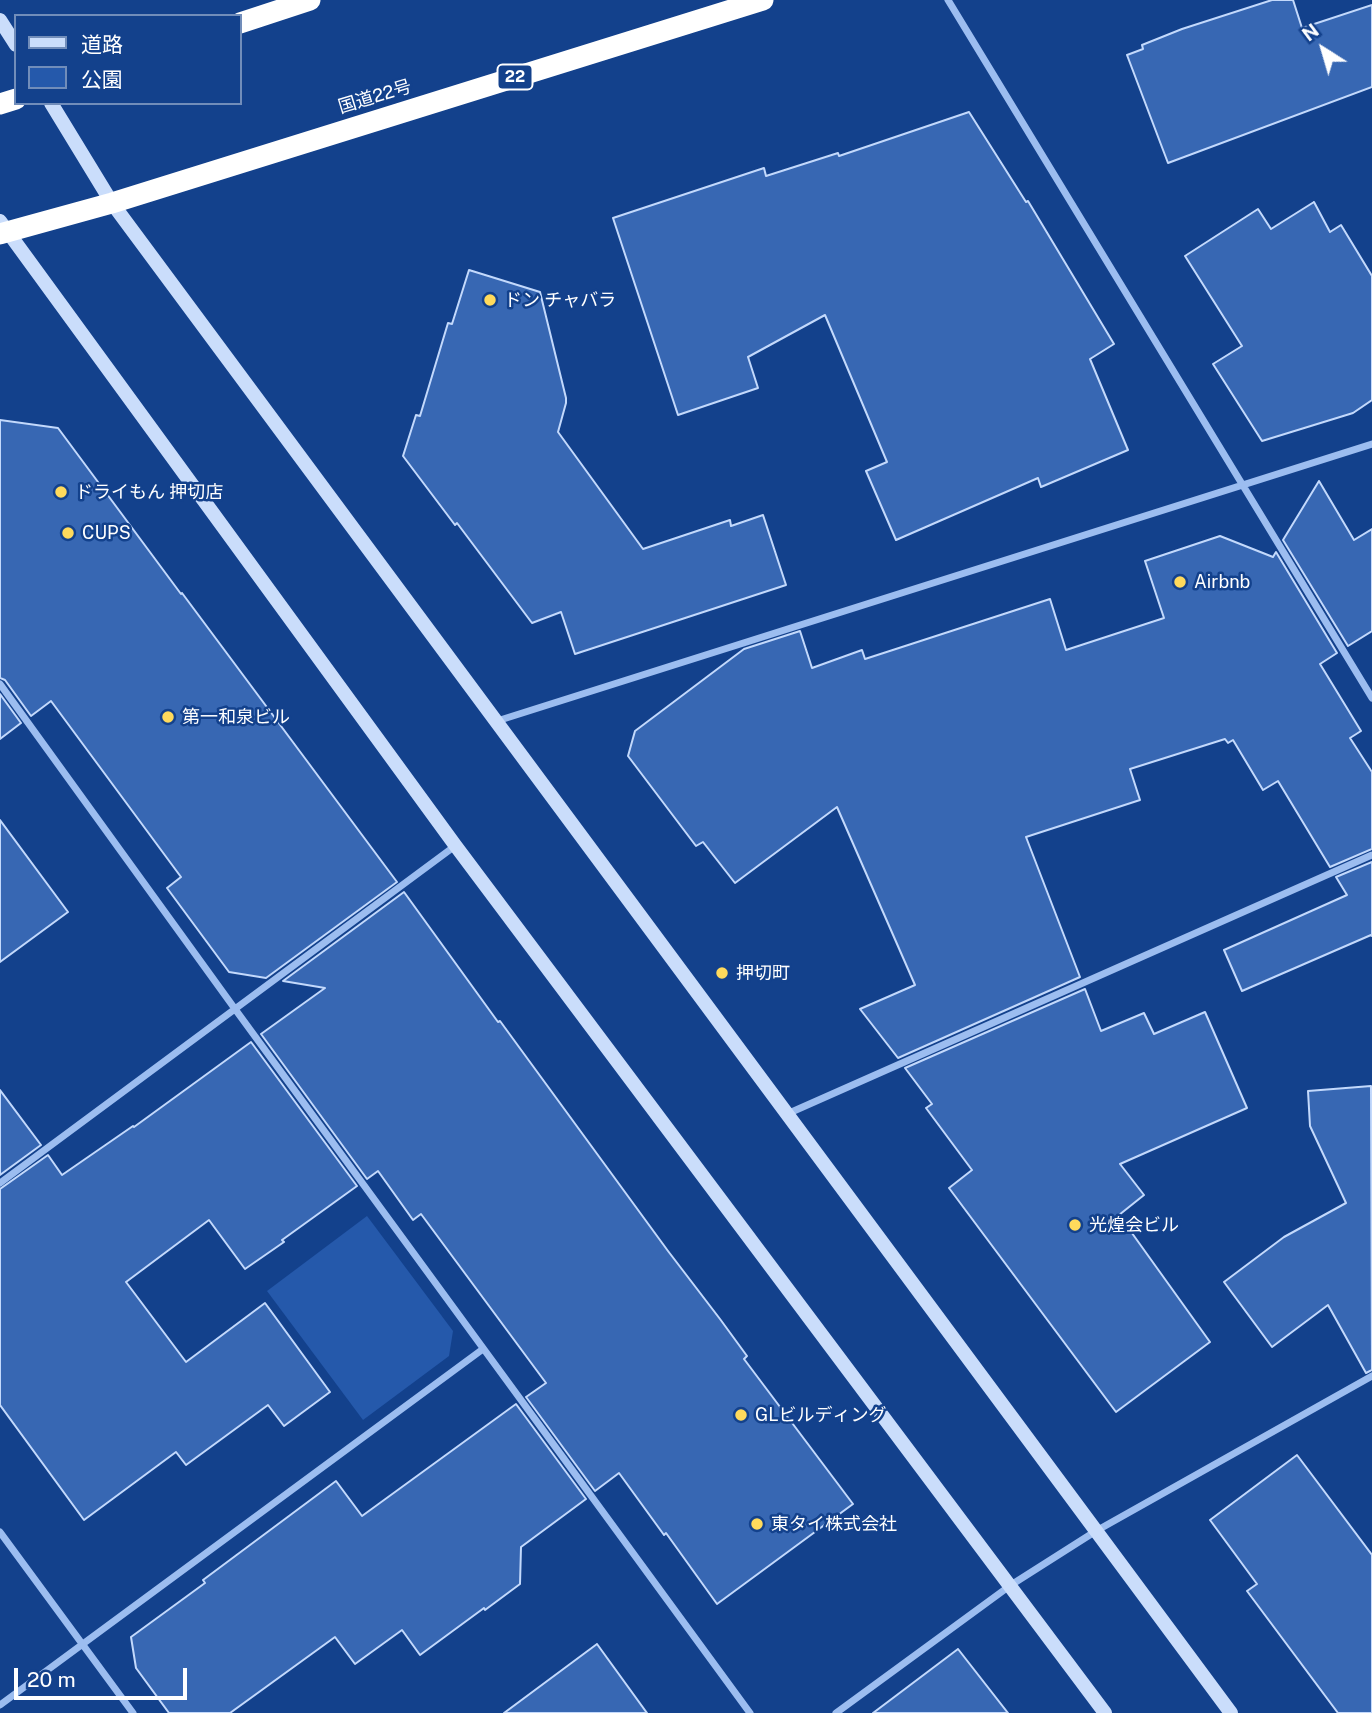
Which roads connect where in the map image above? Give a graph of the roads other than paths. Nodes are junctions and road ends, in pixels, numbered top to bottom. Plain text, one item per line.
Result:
1 (310, 0) edge
2 (763, 0) edge
3 (948, 0) edge
4 (0, 20) edge
5 (242, 22) edge
6 (14, 43) edge
7 (52, 105) edge
8 (112, 203) junction
9 (2, 229) edge
10 (1372, 444) edge
11 (1242, 484) junction
12 (0, 684) edge
13 (1372, 698) edge
14 (496, 721) junction
15 (455, 845) junction
16 (1372, 855) edge
17 (235, 1009) junction
18 (787, 1114) junction
19 (0, 1183) edge
20 (482, 1349) junction
21 (1372, 1376) edge
22 (1096, 1531) junction
23 (0, 1532) edge
24 (1011, 1585) junction
25 (82, 1644) junction
26 (0, 1705) edge
27 (133, 1713) edge
28 (750, 1713) edge
29 (836, 1713) edge
30 (1105, 1713) edge
31 (1231, 1713) edge

1 - 5 highway
2 - 8 highway, 国道22号 / 22
3 - 11 street
4 - 6 street
7 - 8 street
8 - 9 highway, 国道22号 / 22
8 - 14 street
9 - 15 street
10 - 11 street
11 - 13 street
11 - 14 street
12 - 17 street
14 - 18 street
15 - 17 street
15 - 24 street
16 - 18 street
17 - 19 street
17 - 20 street
18 - 22 street
20 - 25 street
20 - 28 street
21 - 22 street
22 - 24 street
22 - 31 street
23 - 25 street
24 - 29 street
24 - 30 street
25 - 26 street
25 - 27 street

